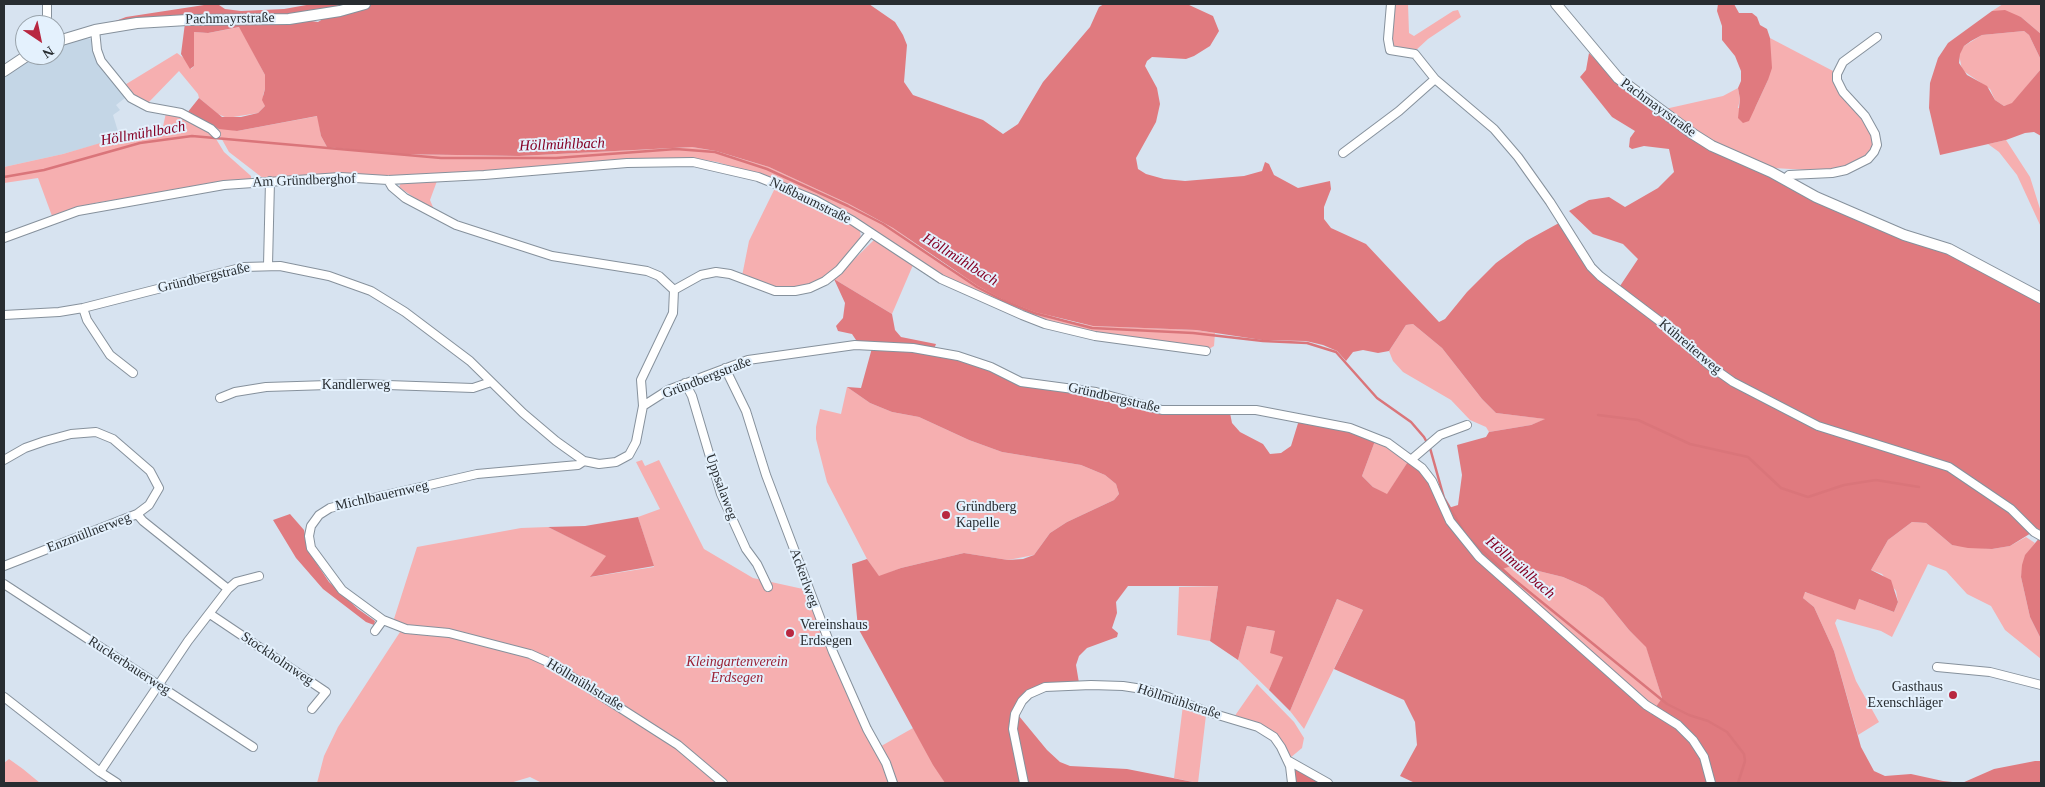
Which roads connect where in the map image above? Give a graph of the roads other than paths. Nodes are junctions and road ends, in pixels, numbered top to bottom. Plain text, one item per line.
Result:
1 (365, 4) edge
2 (1391, 4) edge
3 (1556, 4) edge
4 (95, 30) junction
5 (1877, 36) dead end
6 (65, 39) edge
7 (15, 64) edge
8 (4, 71) edge
9 (1435, 79) junction
10 (216, 134) dead end
11 (1343, 153) dead end
12 (388, 180) junction
13 (1785, 180) junction
14 (270, 181) junction
15 (870, 233) junction
16 (4, 238) edge
17 (268, 265) junction
18 (674, 290) junction
19 (2041, 298) edge
20 (83, 308) junction
21 (4, 315) edge
22 (1206, 350) dead end
23 (725, 368) junction
24 (133, 373) dead end
25 (491, 382) junction
26 (685, 383) junction
27 (220, 398) dead end
28 (644, 406) junction
29 (1467, 425) dead end
30 (1412, 459) junction
31 (4, 460) edge
32 (584, 461) junction
33 (137, 514) junction
34 (2041, 536) edge
35 (4, 566) edge
36 (259, 576) dead end
37 (4, 584) edge
38 (768, 587) dead end
39 (228, 589) junction
40 (210, 614) junction
41 (383, 620) junction
42 (375, 631) dead end
43 (1937, 667) dead end
44 (159, 685) junction
45 (2041, 685) edge
46 (4, 697) edge
47 (312, 709) dead end
48 (253, 747) dead end
49 (1289, 761) junction
50 (100, 772) junction
51 (116, 783) edge
52 (723, 783) edge
53 (894, 783) edge
54 (1024, 783) edge
55 (1292, 783) edge
56 (1328, 783) edge
57 (1711, 783) edge

1 - 4 street, Pachmayrstraße
2 - 9 street, Kühreiterweg
3 - 13 street, Pachmayrstraße
4 - 6 street, Pachmayrstraße
4 - 10 street
5 - 13 street
7 - 8 street
9 - 11 street
9 - 34 street, Kühreiterweg
12 - 14 street, Am Gründberghof
12 - 15 street, Nußbaumstraße
12 - 18 street
13 - 19 street, Pachmayrstraße
14 - 16 street, Am Gründberghof
14 - 17 street
15 - 18 street
15 - 22 street, Nußbaumstraße
17 - 20 street, Gründbergstraße
17 - 25 street, Gründbergstraße
18 - 28 street
20 - 21 street, Gründbergstraße
20 - 24 street
23 - 26 street, Gründbergstraße
23 - 30 street, Gründbergstraße
23 - 53 street, Ackerlweg
25 - 27 street, Kandlerweg
25 - 32 street, Gründbergstraße
26 - 28 street, Gründbergstraße
26 - 38 street, Uppsalaweg
28 - 32 street
29 - 30 street
30 - 57 street, Gründbergstraße
31 - 33 street, Enzmüllnerweg
32 - 41 street, Michlbauernweg
33 - 35 street, Enzmüllnerweg
33 - 39 street
36 - 39 street
37 - 44 street, Ruckerbauerweg
39 - 40 street
40 - 44 street
40 - 47 street, Stockholmweg
41 - 42 street
41 - 52 street, Höllmühlstraße
43 - 45 street
44 - 48 street, Ruckerbauerweg
44 - 50 street
46 - 50 street
49 - 54 street, Höllmühlstraße
49 - 55 street, Höllmühlstraße
49 - 56 street, Höllmühlstraße
50 - 51 street

